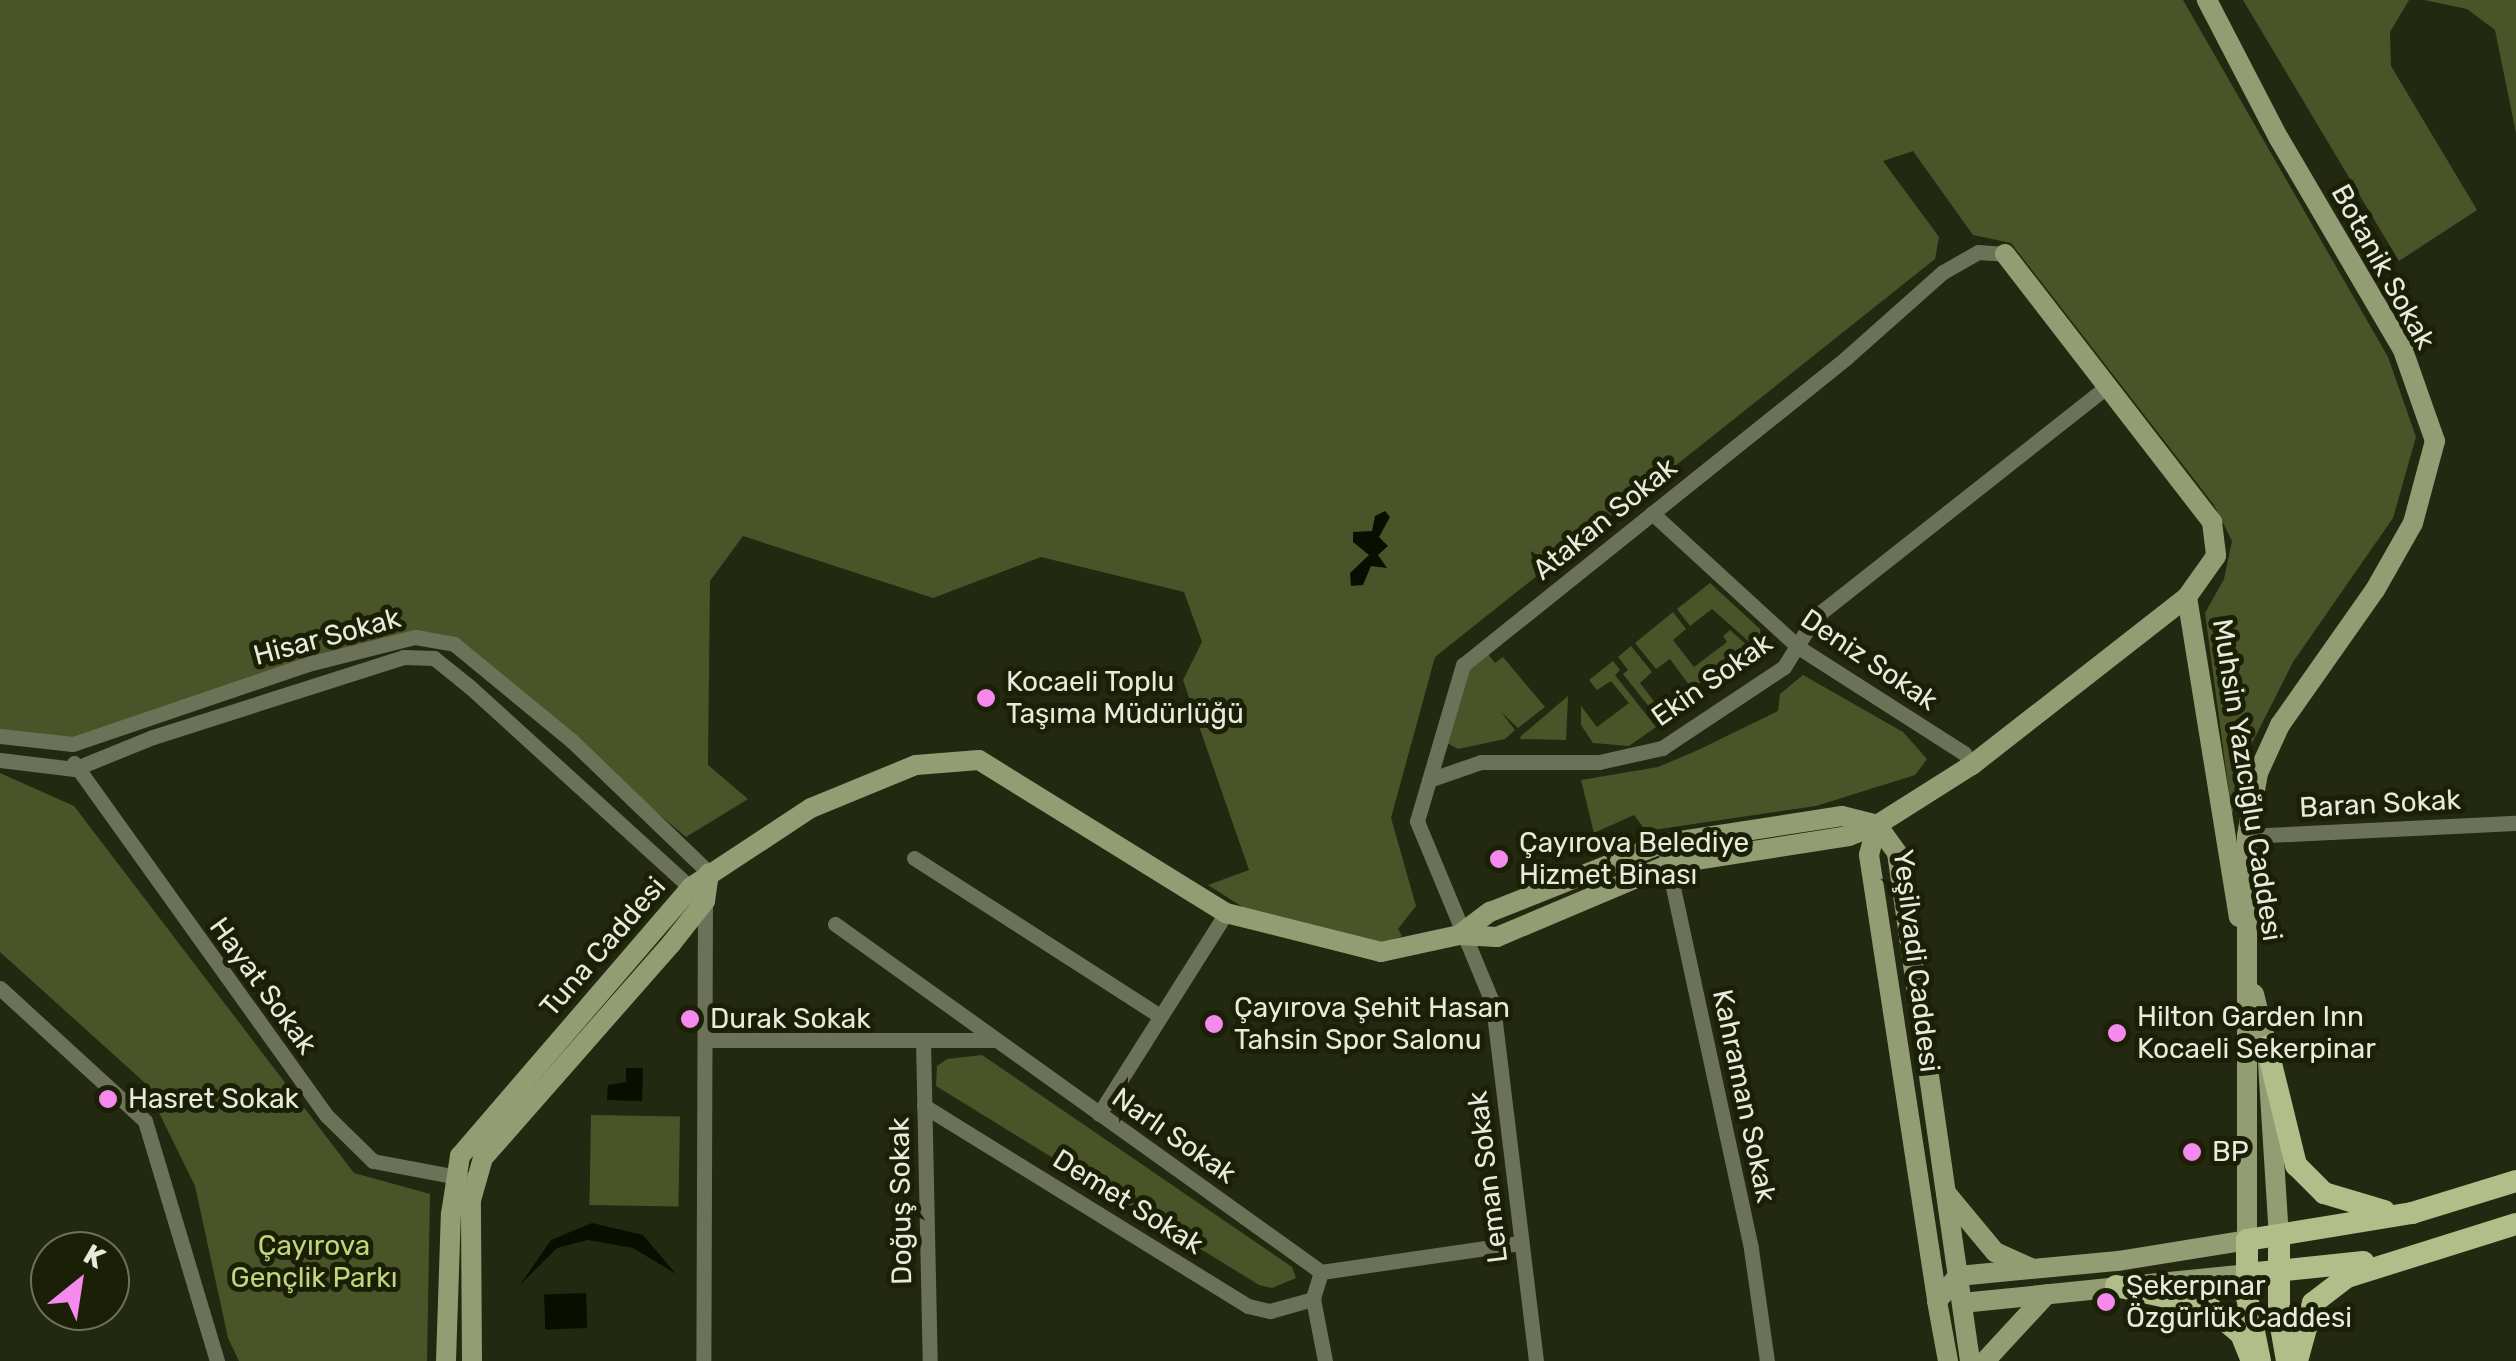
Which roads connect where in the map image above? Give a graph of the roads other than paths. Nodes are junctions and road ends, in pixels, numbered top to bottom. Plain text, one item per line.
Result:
1 (2207, 0) edge
2 (2005, 254) joint
3 (2108, 386) junction
4 (1652, 513) junction
5 (2187, 597) junction
6 (1798, 648) junction
7 (0, 736) edge
8 (73, 744) junction
9 (0, 760) edge
10 (1972, 765) junction
11 (74, 769) junction
12 (1428, 780) junction
13 (2516, 822) edge
14 (1876, 824) junction
15 (2247, 836) junction
16 (1661, 844) junction
17 (914, 858) dead end
18 (1670, 864) junction
19 (709, 873) junction
20 (698, 894) junction
21 (1226, 913) junction
22 (835, 924) dead end
23 (1459, 935) junction
24 (2250, 976) junction
25 (0, 988) edge
26 (1160, 1016) junction
27 (705, 1040) junction
28 (922, 1040) junction
29 (996, 1040) junction
30 (2267, 1047) junction
31 (924, 1106) junction
32 (1099, 1114) junction
33 (467, 1179) junction
34 (2516, 1181) edge
35 (1945, 1192) junction
36 (2412, 1213) junction
37 (2516, 1224) edge
38 (2279, 1236) junction
39 (2248, 1240) junction
40 (1520, 1243) junction
41 (2410, 1256) junction
42 (2033, 1269) junction
43 (1321, 1272) junction
44 (2279, 1272) junction
45 (2247, 1274) junction
46 (1958, 1276) junction
47 (2116, 1286) junction
48 (2047, 1294) junction
49 (1313, 1299) junction
50 (1937, 1301) junction
51 (1962, 1302) junction
52 (216, 1361) edge
53 (446, 1361) edge
54 (472, 1361) edge
55 (703, 1361) edge
56 (930, 1361) edge
57 (1324, 1361) edge
58 (1536, 1361) edge
59 (1767, 1361) edge
60 (1948, 1361) edge
61 (1970, 1361) edge
62 (1985, 1361) edge
63 (2252, 1361) edge
64 (2260, 1361) edge
65 (2287, 1361) edge
66 (2297, 1361) edge

1 - 15 street, Botanik Sokak
2 - 3 street, Muhsin Yazıcığlu Caddesi
2 - 4 street, Atakan Sokak
3 - 5 street, Muhsin Yazıcığlu Caddesi
3 - 6 street, Ekin Sokak
4 - 6 street, Deniz Sokak
4 - 12 street, Atakan Sokak
5 - 10 street
5 - 24 street, Muhsin Yazıcığlu Caddesi
6 - 10 street, Deniz Sokak
6 - 12 street, Ekin Sokak
7 - 8 street, Hisar Sokak
8 - 11 street
8 - 19 street, Hisar Sokak
9 - 11 street, Hisar Sokak
10 - 14 street
11 - 20 street, Hisar Sokak
11 - 33 street, Hayat Sokak
12 - 23 street, Atakan Sokak
13 - 15 street, Baran Sokak
14 - 16 street
14 - 18 street
14 - 35 street, Yeşilvadi Caddesi
14 - 50 street, Yeşilvadi Caddesi
15 - 24 street, Botanik Sokak
16 - 18 street, Kahraman Sokak
16 - 23 street
17 - 26 street
18 - 23 street
18 - 59 street, Kahraman Sokak
19 - 20 street, Tuna Caddesi
19 - 21 street, Tuna Caddesi
20 - 27 street
20 - 33 street, Tuna Caddesi
21 - 23 street, Tuna Caddesi
21 - 26 street
22 - 29 street, Narlı Sokak
23 - 40 street, Leman Sokak
24 - 30 street, Muhsin Yazıcığlu Caddesi
24 - 39 street, Muhsin Yazıcığlu Caddesi
25 - 52 street
26 - 32 street
27 - 28 street
27 - 55 street
28 - 29 street
28 - 31 street, Doğuş Sokak
29 - 32 street, Narlı Sokak
30 - 36 main road
30 - 38 street, Muhsin Yazıcığlu Caddesi
31 - 49 street, Demet Sokak
31 - 56 street, Doğuş Sokak
32 - 43 street, Narlı Sokak
33 - 53 street, Tuna Caddesi
33 - 54 street, Tuna Caddesi
34 - 36 main road
35 - 42 street
35 - 46 street, Yeşilvadi Caddesi
36 - 38 main road
37 - 41 main road
38 - 39 main road
38 - 44 main road
39 - 42 street
39 - 45 main road, Muhsin Yazıcığlu Caddesi
40 - 43 street
40 - 58 street, Leman Sokak
41 - 44 main road
41 - 66 main road
42 - 46 street
43 - 49 street
44 - 45 main road
44 - 65 main road
45 - 47 street
45 - 64 main road, Muhsin Yazıcığlu Caddesi
46 - 50 street
46 - 51 street, Yeşilvadi Caddesi
47 - 48 street
47 - 63 main road
48 - 51 street
48 - 62 street
49 - 57 street
50 - 60 street, Yeşilvadi Caddesi
51 - 61 street, Yeşilvadi Caddesi

